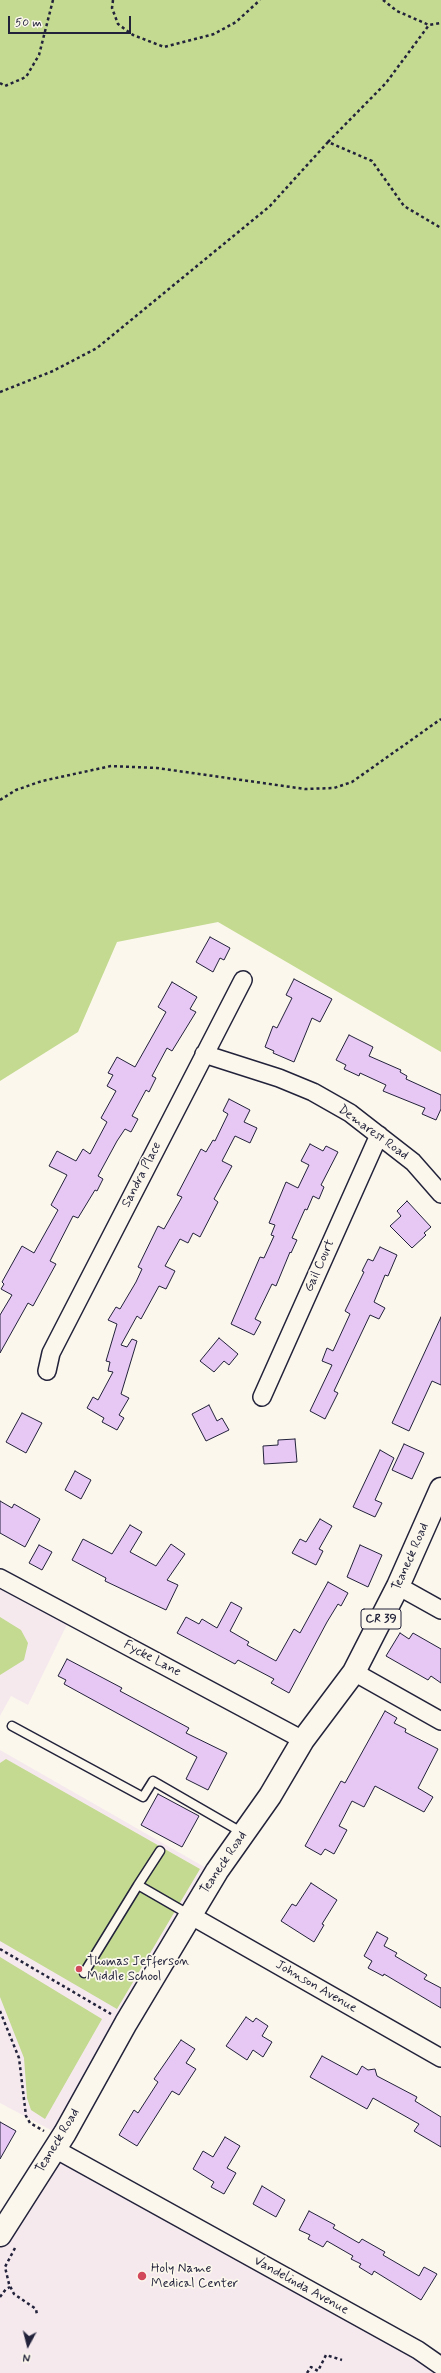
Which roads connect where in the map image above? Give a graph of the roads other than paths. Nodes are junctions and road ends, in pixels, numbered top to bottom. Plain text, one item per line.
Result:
1 (243, 980) dead end
2 (204, 1054) junction
3 (379, 1135) junction
4 (441, 1194) edge
5 (47, 1371) dead end
6 (262, 1397) dead end
7 (441, 1489) edge
8 (0, 1578) edge
9 (398, 1586) junction
10 (441, 1610) edge
11 (354, 1672) junction
12 (441, 1720) edge
13 (12, 1726) dead end
14 (303, 1740) junction
15 (243, 1833) junction
16 (160, 1851) dead end
17 (138, 1885) junction
18 (190, 1915) junction
19 (84, 1973) dead end
20 (441, 2058) edge
21 (55, 2149) junction
22 (10, 2238) edge
23 (441, 2366) edge

1 - 2 street, Sandra Place
2 - 3 street, Demarest Road
2 - 5 street, Sandra Place
3 - 4 street, Demarest Road
3 - 6 street, Gail Court
7 - 9 main road, Teaneck Road / CR 39
8 - 14 street, Fycke Lane
9 - 10 street
9 - 11 main road, Teaneck Road / CR 39
11 - 12 street
11 - 14 main road, Teaneck Road / CR 39
13 - 15 lane
14 - 15 main road, Teaneck Road / CR 39
15 - 18 main road, Teaneck Road / CR 39
16 - 17 lane
17 - 18 lane
17 - 19 lane
18 - 20 street, Johnson Avenue
18 - 21 main road, Teaneck Road / CR 39
21 - 22 main road, Teaneck Road / CR 39
21 - 23 street, Vandelinda Avenue

